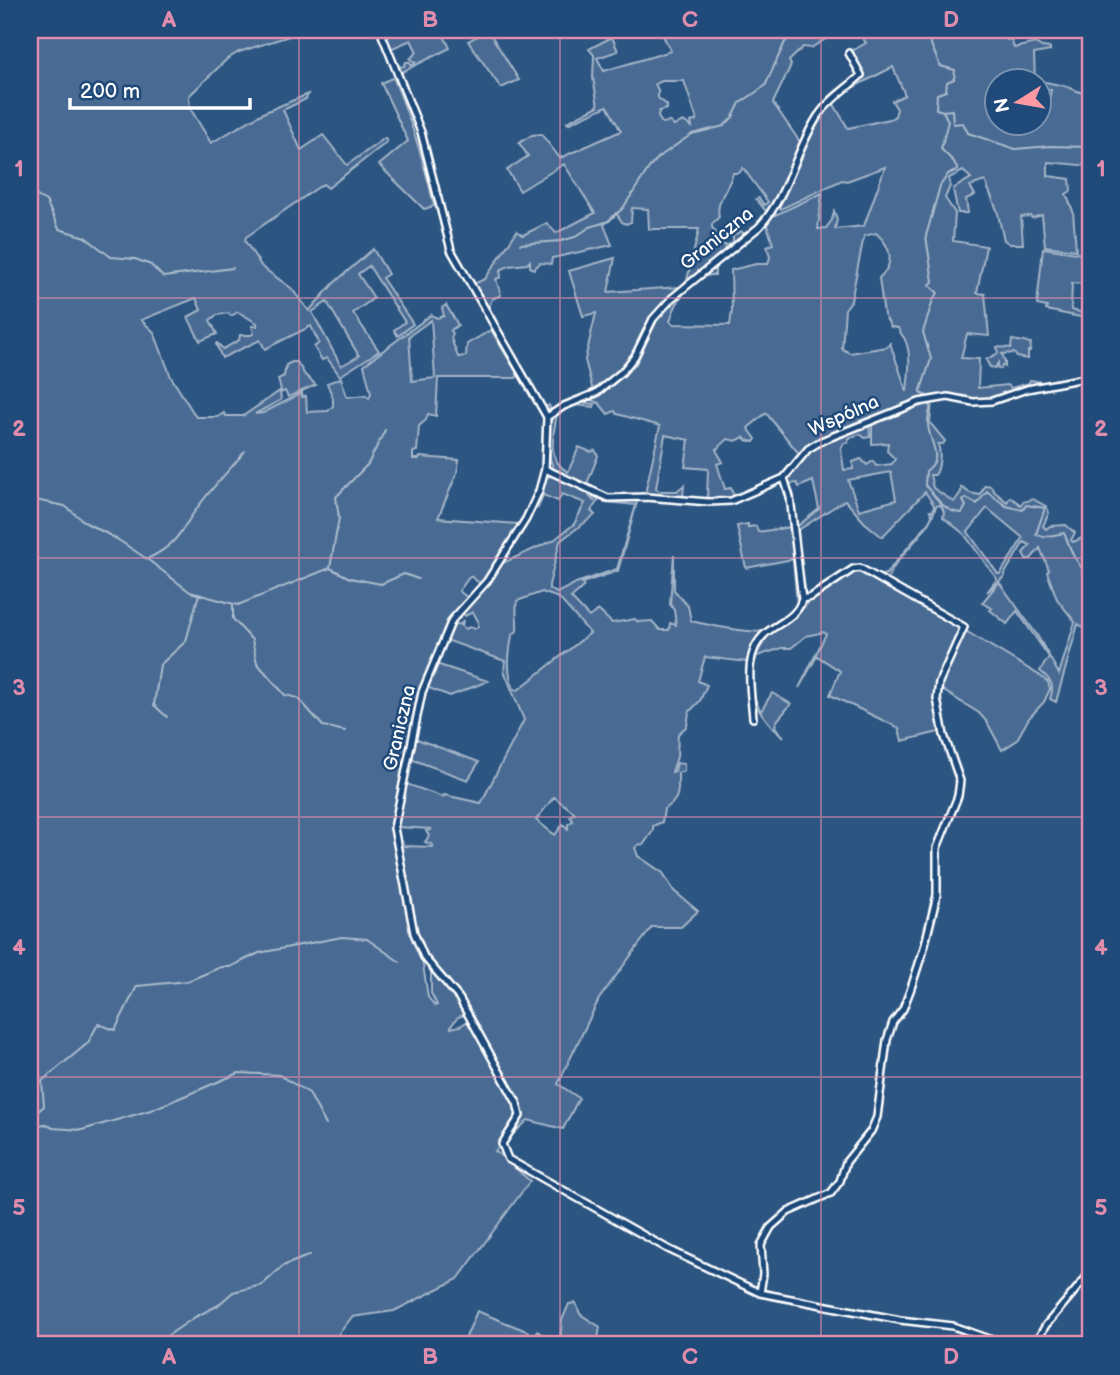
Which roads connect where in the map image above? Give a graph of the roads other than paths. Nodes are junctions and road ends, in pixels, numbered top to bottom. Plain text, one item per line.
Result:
1 (380, 30) edge
2 (849, 53) dead end
3 (782, 210) dead end
4 (772, 213) junction
5 (1090, 377) edge
6 (547, 417) junction
7 (545, 468) junction
8 (784, 478) junction
9 (802, 599) junction
10 (753, 718) dead end
11 (1090, 1273) edge
12 (760, 1293) junction
13 (1006, 1345) edge
14 (1034, 1345) edge

1 - 6 street
2 - 4 street, Graniczna
3 - 4 street
4 - 6 street, Graniczna
5 - 8 street, Wspólna
6 - 7 street, Graniczna
7 - 8 street, Wspólna
7 - 12 street, Graniczna
8 - 9 street
9 - 10 street
9 - 12 street
11 - 14 street
12 - 13 street

